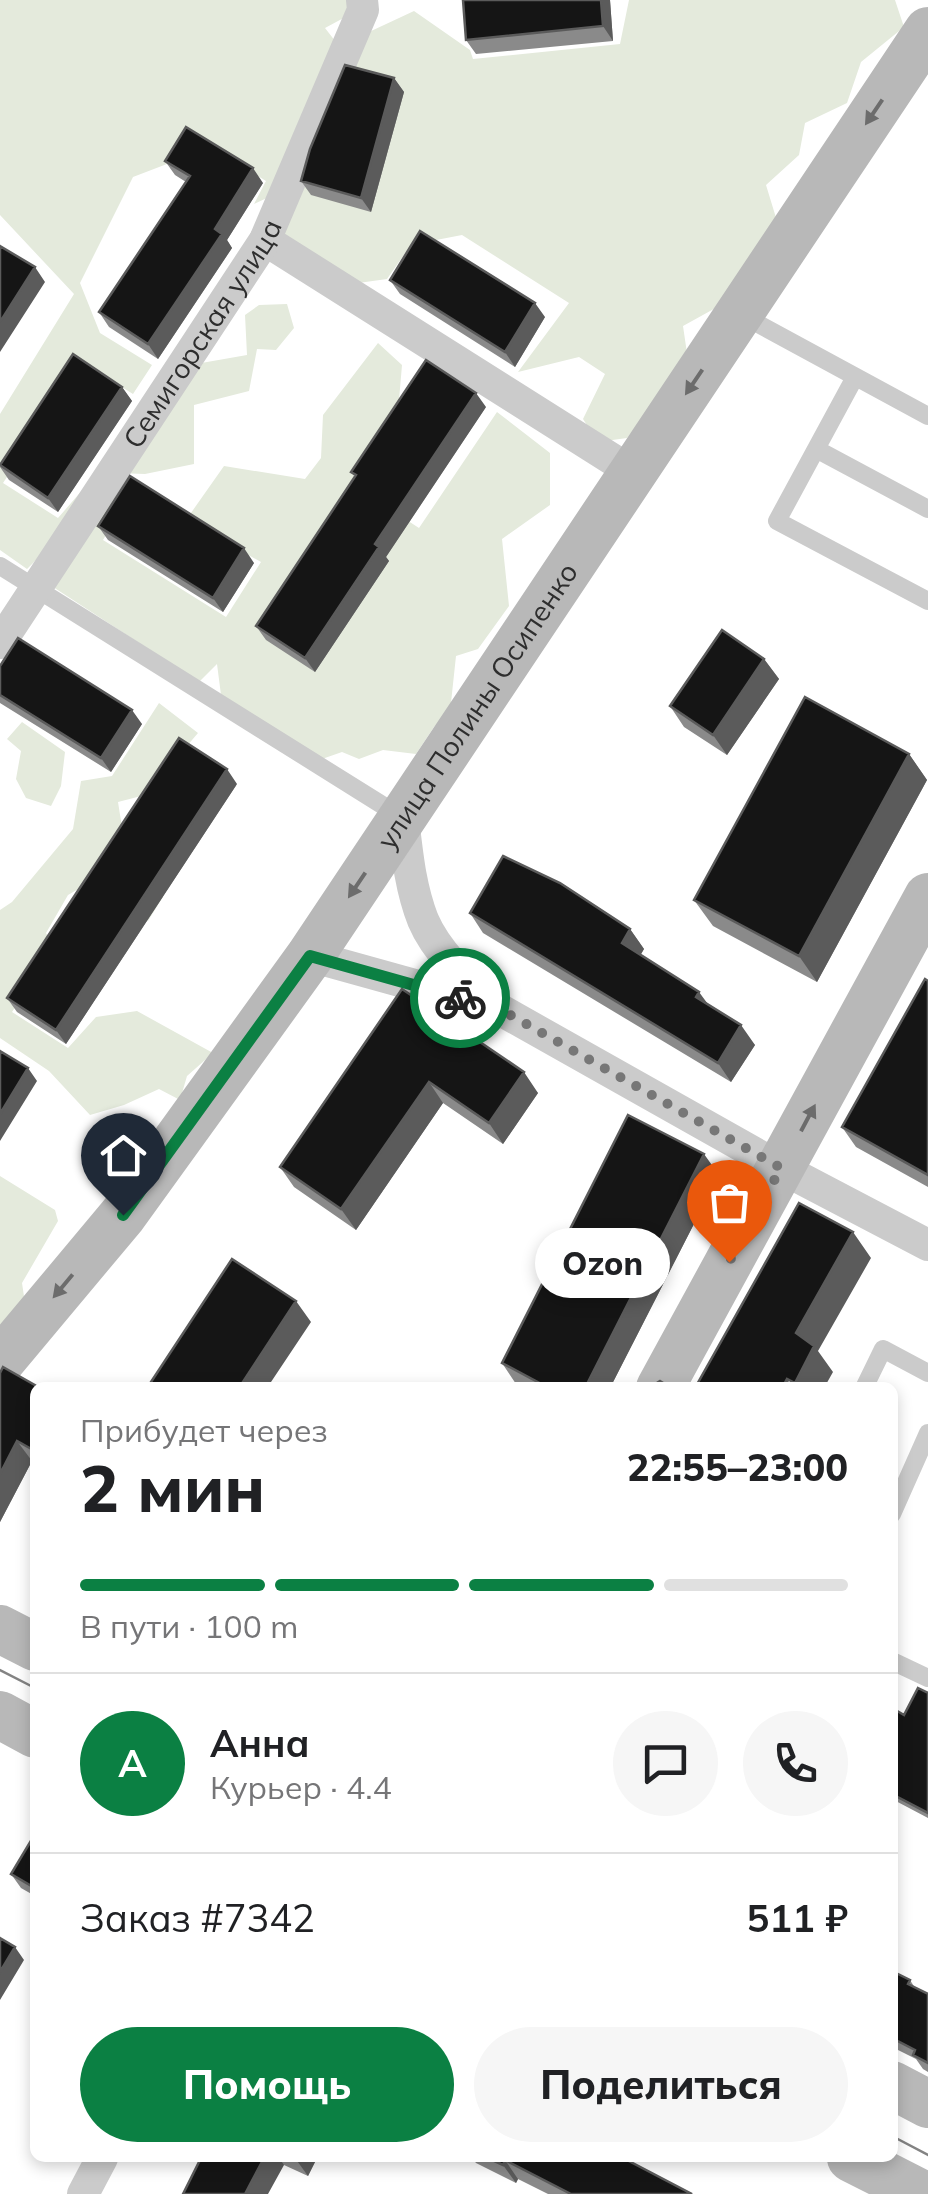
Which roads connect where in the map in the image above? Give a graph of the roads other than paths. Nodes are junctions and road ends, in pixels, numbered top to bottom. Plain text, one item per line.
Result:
1 (362, 0) edge
2 (928, 31) edge
3 (265, 240) junction
4 (739, 314) junction
5 (855, 377) junction
6 (928, 416) edge
7 (816, 449) junction
8 (634, 473) junction
9 (928, 509) edge
10 (0, 566) edge
11 (34, 588) junction
12 (928, 600) edge
13 (0, 644) edge
14 (403, 818) junction
15 (928, 897) edge
16 (310, 956) junction
17 (498, 1008) junction
18 (781, 1168) junction
19 (928, 1245) edge
20 (0, 1362) edge
21 (928, 1372) edge
22 (663, 1382) edge
23 (867, 1382) edge
24 (928, 1433) edge
25 (898, 1500) edge
26 (0, 1629) edge
27 (30, 1644) edge
28 (898, 1663) edge
29 (928, 1678) edge
30 (0, 1715) edge
31 (30, 1731) edge
32 (898, 2089) edge
33 (928, 2104) edge
34 (100, 2162) edge
35 (859, 2162) edge
36 (83, 2194) edge
37 (922, 2194) edge

1 - 3 street, Семигорская улица
2 -> 4 main road, улица Полины Осипенко
3 - 8 street
3 - 11 street, Семигорская улица
4 - 5 lane
4 -> 8 main road, улица Полины Осипенко
5 - 6 lane
5 - 7 lane
7 - 9 lane
7 - 12 lane
8 - 14 main road, улица Полины Осипенко
10 - 11 lane
11 - 13 street, Семигорская улица
11 - 14 lane
14 -> 16 main road, улица Полины Осипенко
14 - 17 street
18 -> 15 main road
16 - 17 street
16 -> 20 main road, улица Полины Осипенко
17 - 18 street
18 - 19 street
18 - 22 main road
21 - 23 lane
24 - 25 lane
26 - 27 main road
28 - 29 lane
30 - 31 main road
32 - 33 main road
34 - 36 street
35 - 37 main road

